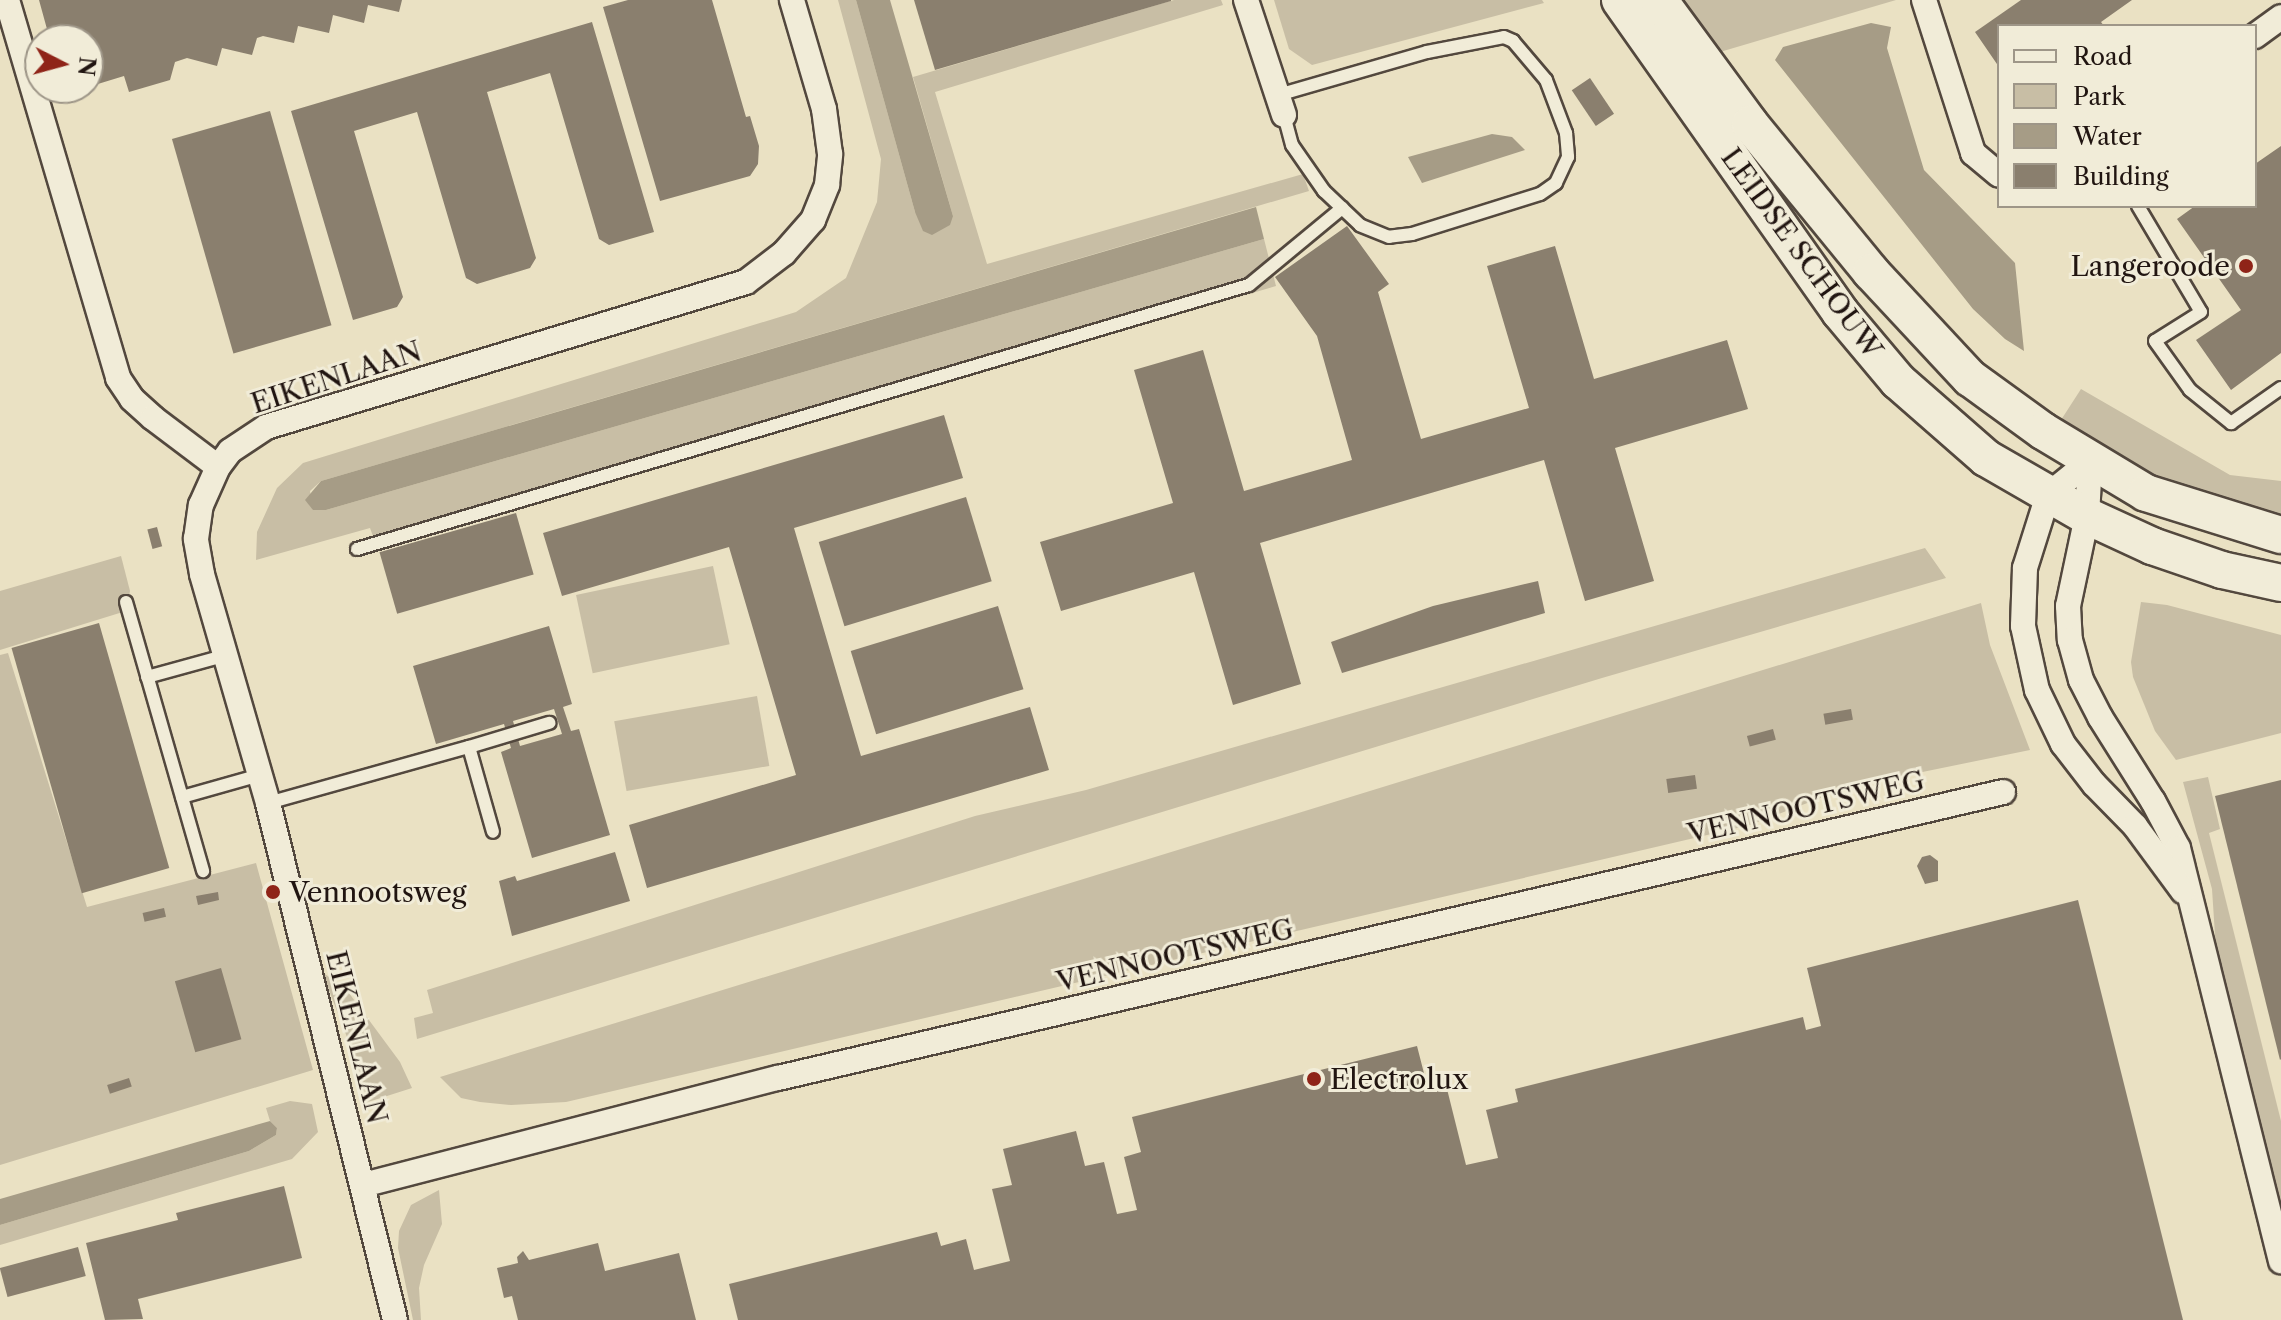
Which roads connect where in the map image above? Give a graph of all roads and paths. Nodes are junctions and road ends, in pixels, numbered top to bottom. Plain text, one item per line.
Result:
1 (7, 0) edge
2 (792, 0) edge
3 (1246, 0) edge
4 (1620, 0) edge
5 (1659, 0) edge
6 (1924, 0) edge
7 (2281, 17) edge
8 (2257, 35) edge
9 (1281, 105) junction
10 (1997, 173) edge
11 (1342, 208) junction
12 (2139, 208) edge
13 (2281, 388) edge
14 (2090, 461) junction
15 (218, 467) junction
16 (2048, 495) junction
17 (2087, 516) junction
18 (2281, 535) edge
19 (357, 549) dead end
20 (2281, 583) edge
21 (126, 602) dead end
22 (227, 655) junction
23 (147, 677) junction
24 (549, 723) dead end
25 (469, 747) junction
26 (260, 775) junction
27 (2003, 792) dead end
28 (182, 797) junction
29 (268, 803) junction
30 (493, 832) dead end
31 (203, 871) dead end
32 (2192, 902) junction
33 (363, 1185) junction
34 (2281, 1261) edge
35 (395, 1320) edge

1 - 15 street
2 - 15 street, EIKENLAAN
3 - 9 street
4 - 16 street, LEIDSE SCHOUW
5 - 14 street, LEIDSE SCHOUW
6 - 10 street
7 - 8 street
9 - 11 lane
9 - 11 lane
11 - 19 lane
12 - 13 lane
14 - 16 street
14 - 17 street
14 - 18 street, LEIDSE SCHOUW
15 - 22 street, EIKENLAAN
16 - 17 street, LEIDSE SCHOUW
16 - 32 street
17 - 20 street, LEIDSE SCHOUW
17 - 32 street
21 - 23 lane
22 - 23 lane
22 - 26 street, EIKENLAAN
23 - 28 lane
24 - 25 lane
25 - 29 lane
25 - 30 lane
26 - 28 lane
26 - 29 street, EIKENLAAN
27 - 33 street, VENNOOTSWEG
28 - 31 lane
29 - 33 street, EIKENLAAN
32 - 34 street
33 - 35 street, EIKENLAAN

